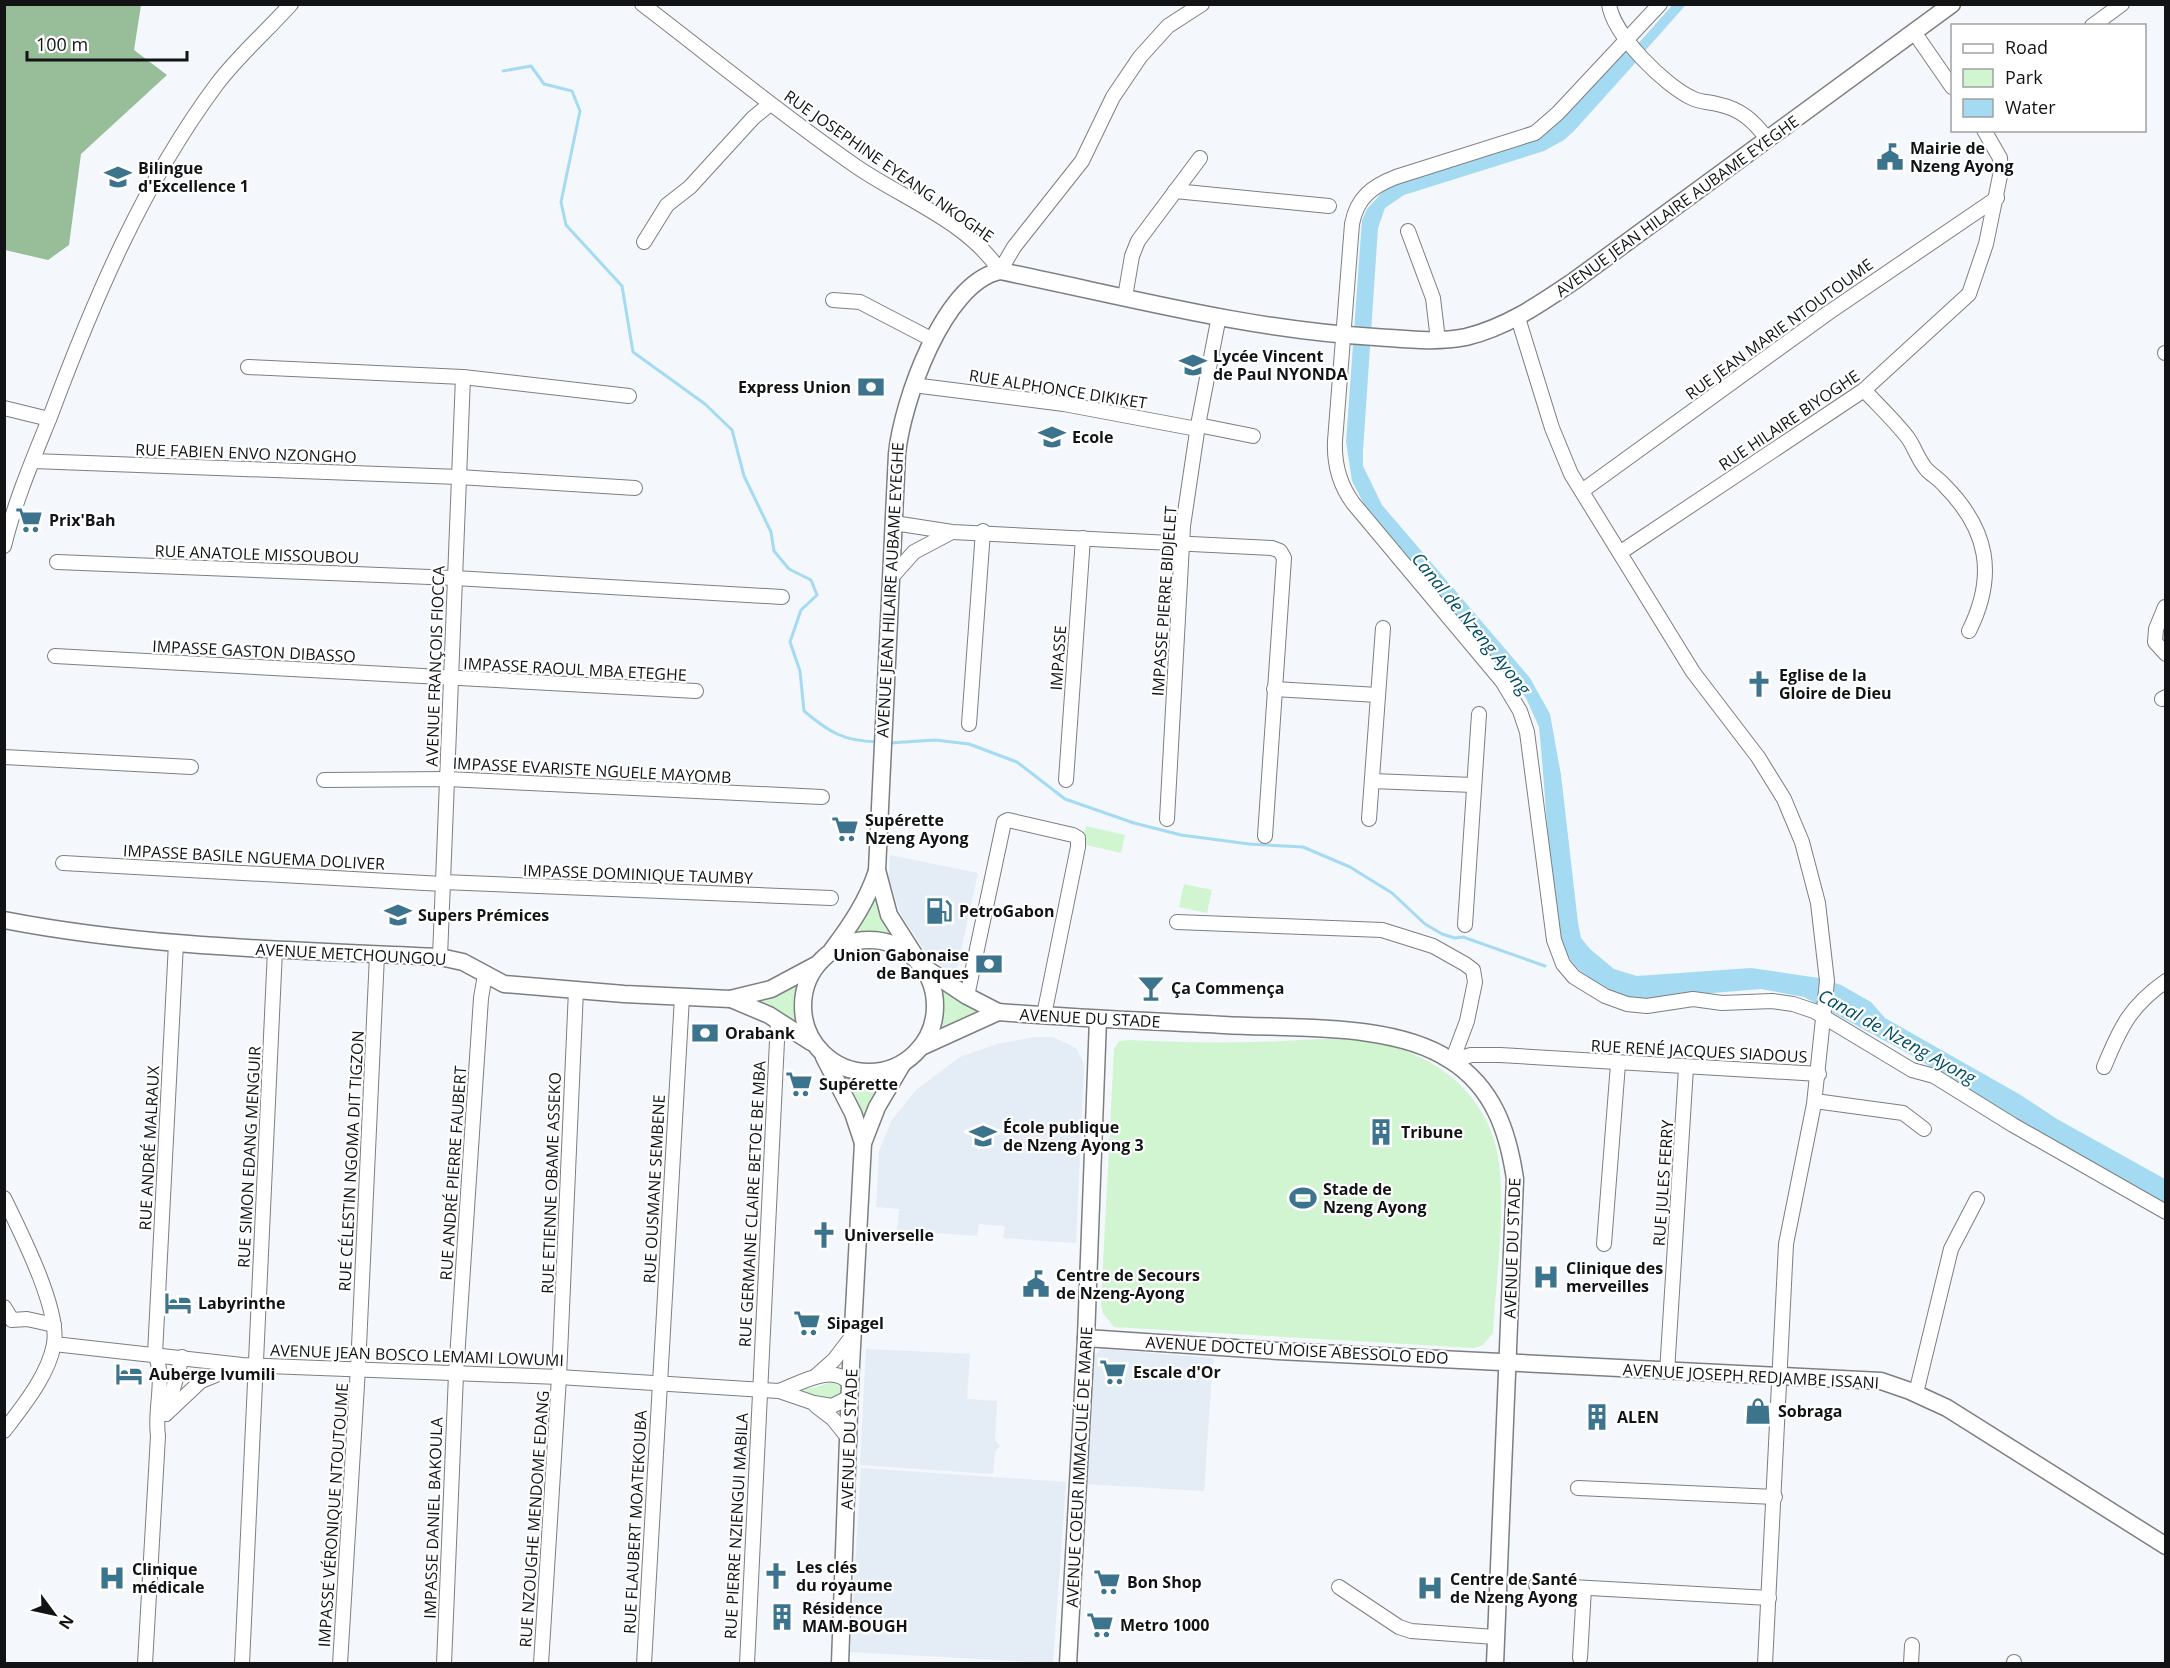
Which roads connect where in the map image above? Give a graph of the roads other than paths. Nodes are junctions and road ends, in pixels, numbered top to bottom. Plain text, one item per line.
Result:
1 (291, 4) edge
2 (642, 4) edge
3 (1202, 4) edge
4 (1660, 4) edge
5 (1952, 4) edge
6 (2122, 4) edge
7 (1610, 7) edge
8 (2095, 24) edge
9 (1914, 32) junction
10 (1629, 44) junction
11 (1951, 84) edge
12 (770, 104) junction
13 (1985, 132) edge
14 (1768, 140) junction
15 (1200, 158) dead end
16 (1175, 191) junction
17 (1997, 198) junction
18 (1329, 206) dead end
19 (1408, 231) dead end
20 (644, 242) dead end
21 (1000, 271) junction
22 (1125, 297) junction
23 (832, 300) dead end
24 (1219, 316) junction
25 (1518, 318) junction
26 (1347, 336) junction
27 (933, 340) junction
28 (1438, 340) junction
29 (248, 367) dead end
30 (463, 377) junction
31 (913, 385) junction
32 (1864, 390) junction
33 (629, 396) dead end
34 (4, 408) edge
35 (49, 419) junction
36 (1198, 427) junction
37 (1253, 436) dead end
38 (33, 461) junction
39 (459, 477) junction
40 (635, 488) dead end
41 (1582, 491) junction
42 (894, 523) junction
43 (983, 531) junction
44 (952, 532) junction
45 (1083, 538) junction
46 (1181, 544) junction
47 (4, 546) edge
48 (1620, 552) junction
49 (57, 562) dead end
50 (455, 578) junction
51 (890, 579) junction
52 (782, 597) dead end
53 (2165, 607) edge
54 (1383, 628) dead end
55 (1969, 631) dead end
56 (2166, 654) edge
57 (55, 656) dead end
58 (451, 679) junction
59 (1274, 689) junction
60 (696, 691) dead end
61 (1378, 695) junction
62 (1479, 714) dead end
63 (969, 724) dead end
64 (4, 757) edge
65 (191, 767) dead end
66 (447, 779) junction
67 (324, 780) dead end
68 (1066, 780) dead end
69 (1372, 781) junction
70 (1473, 785) junction
71 (822, 797) dead end
72 (1167, 819) dead end
73 (1369, 819) dead end
74 (1265, 836) dead end
75 (63, 863) dead end
76 (877, 870) junction
77 (443, 883) junction
78 (831, 898) dead end
79 (4, 920) edge
80 (1177, 922) dead end
81 (1465, 926) dead end
82 (176, 943) junction
83 (275, 950) junction
84 (829, 953) junction
85 (377, 955) junction
86 (441, 957) junction
87 (920, 962) junction
88 (816, 965) junction
89 (485, 975) junction
90 (2166, 981) edge
91 (576, 990) junction
92 (967, 996) junction
93 (682, 997) junction
94 (730, 999) junction
95 (998, 1012) junction
96 (1823, 1013) junction
97 (1044, 1015) junction
98 (1098, 1019) junction
99 (778, 1020) junction
100 (921, 1047) junction
101 (819, 1050) junction
102 (1452, 1060) junction
103 (903, 1063) junction
104 (1618, 1064) junction
105 (2104, 1067) dead end
106 (1686, 1068) junction
107 (1819, 1074) junction
108 (1815, 1101) junction
109 (1924, 1129) dead end
110 (863, 1143) junction
111 (4, 1197) edge
112 (1977, 1199) dead end
113 (2166, 1212) edge
114 (1604, 1244) dead end
115 (4, 1307) edge
116 (54, 1325) junction
117 (853, 1335) junction
118 (1086, 1338) junction
119 (54, 1344) junction
120 (155, 1354) junction
121 (178, 1357) junction
122 (1508, 1362) junction
123 (249, 1365) junction
124 (358, 1368) junction
125 (1667, 1372) junction
126 (456, 1374) junction
127 (560, 1377) junction
128 (1780, 1377) junction
129 (813, 1378) junction
130 (659, 1383) junction
131 (159, 1384) junction
132 (759, 1390) junction
133 (779, 1391) junction
134 (850, 1391) junction
135 (1916, 1393) junction
136 (807, 1400) junction
137 (166, 1414) junction
138 (4, 1431) edge
139 (158, 1436) junction
140 (850, 1440) junction
141 (1578, 1488) dead end
142 (1774, 1497) junction
143 (2166, 1546) edge
144 (1536, 1585) dead end
145 (1339, 1587) dead end
146 (1584, 1588) junction
147 (1769, 1598) junction
148 (1495, 1637) junction
149 (1912, 1645) dead end
150 (1580, 1658) dead end
151 (145, 1664) edge
152 (242, 1664) edge
153 (340, 1664) edge
154 (444, 1664) edge
155 (541, 1664) edge
156 (644, 1664) edge
157 (747, 1664) edge
158 (840, 1664) edge
159 (1068, 1664) edge
160 (1495, 1664) edge
161 (1765, 1664) edge
162 (1911, 1664) edge

1 - 35 street
2 - 12 street, RUE JOSEPHINE EYEANG NKOGHE
3 - 21 street
4 - 10 street
5 - 9 main road, AVENUE JEAN HILAIRE AUBAME EYEGHE
6 - 8 street
7 - 10 street
9 - 11 street
9 - 14 main road, AVENUE JEAN HILAIRE AUBAME EYEGHE
10 - 14 street
10 - 26 street
12 - 20 street
12 - 21 street, RUE JOSEPHINE EYEANG NKOGHE
13 - 17 street, RUE HILAIRE BIYOGHE
14 - 25 main road, AVENUE JEAN HILAIRE AUBAME EYEGHE
15 - 16 street
16 - 18 street
16 - 22 street
17 - 32 street, RUE HILAIRE BIYOGHE
17 - 41 street, RUE JEAN MARIE NTOUTOUME
19 - 28 street
21 - 22 main road
21 - 27 main road, AVENUE JEAN HILAIRE AUBAME EYEGHE
22 - 24 main road
23 - 27 street
24 - 26 main road
24 - 36 street, IMPASSE PIERRE BIDJELET
25 - 28 main road, AVENUE JEAN HILAIRE AUBAME EYEGHE
25 - 41 street
26 - 28 main road, AVENUE JEAN HILAIRE AUBAME EYEGHE
26 - 96 street
27 - 31 main road, AVENUE JEAN HILAIRE AUBAME EYEGHE
29 - 30 street
30 - 33 street
30 - 39 street, AVENUE FRANÇOIS FIOCCA
31 - 36 street, RUE ALPHONCE DIKIKET
31 - 42 main road, AVENUE JEAN HILAIRE AUBAME EYEGHE
32 - 48 street, RUE HILAIRE BIYOGHE
32 - 55 street
34 - 35 street
35 - 38 street
36 - 37 street, RUE ALPHONCE DIKIKET
36 - 46 street, IMPASSE PIERRE BIDJELET
38 - 39 street, RUE FABIEN ENVO NZONGHO
38 - 47 street
39 - 40 street, RUE FABIEN ENVO NZONGHO
39 - 50 street, AVENUE FRANÇOIS FIOCCA
41 - 48 street
42 - 44 street
42 - 51 main road, AVENUE JEAN HILAIRE AUBAME EYEGHE
43 - 44 street
43 - 45 street
43 - 63 street
44 - 51 street
45 - 46 street
45 - 68 street, IMPASSE
46 - 59 street
46 - 72 street, IMPASSE PIERRE BIDJELET
48 - 96 street
49 - 50 street, RUE ANATOLE MISSOUBOU
50 - 52 street, RUE ANATOLE MISSOUBOU
50 - 58 street, AVENUE FRANÇOIS FIOCCA
51 - 76 main road, AVENUE JEAN HILAIRE AUBAME EYEGHE
53 - 56 street
54 - 61 street
57 - 58 street, IMPASSE GASTON DIBASSO
58 - 60 street, IMPASSE RAOUL MBA ETEGHE
58 - 66 street, AVENUE FRANÇOIS FIOCCA
59 - 61 street
59 - 74 street
61 - 69 street
62 - 70 street
64 - 65 street
66 - 67 street, IMPASSE EVARISTE NGUELE MAYOMB
66 - 71 street, IMPASSE EVARISTE NGUELE MAYOMB
66 - 77 street, AVENUE FRANÇOIS FIOCCA
69 - 70 street
69 - 73 street
70 - 81 street
75 - 77 street, IMPASSE BASILE NGUEMA DOLIVER
76 - 84 main road
76 - 87 main road
77 - 78 street, IMPASSE DOMINIQUE TAUMBY
77 - 86 street, AVENUE FRANÇOIS FIOCCA
79 - 82 main road, AVENUE METCHOUNGOU
80 - 102 street
82 - 83 main road, AVENUE METCHOUNGOU
82 - 120 street, RUE ANDRÉ MALRAUX
83 - 85 main road, AVENUE METCHOUNGOU
83 - 123 street, RUE SIMON EDANG MENGUIR
84 - 87 main road
84 - 88 main road
85 - 86 main road, AVENUE METCHOUNGOU
85 - 124 street, RUE CÉLESTIN NGOMA DIT TIGZON
86 - 89 main road, AVENUE METCHOUNGOU
87 - 92 main road
87 - 100 main road
88 - 94 main road
88 - 101 main road
89 - 91 main road, AVENUE METCHOUNGOU
89 - 126 street, RUE ANDRÉ PIERRE FAUBERT
90 - 105 street
91 - 93 main road, AVENUE METCHOUNGOU
91 - 127 street, RUE ETIENNE OBAME ASSEKO
92 - 95 main road
92 - 97 street
93 - 94 main road, AVENUE METCHOUNGOU
93 - 130 street, RUE OUSMANE SEMBENE
94 - 99 main road
95 - 97 main road, AVENUE DU STADE
95 - 100 main road
96 - 107 street
96 - 113 street
97 - 98 main road, AVENUE DU STADE
98 - 102 main road, AVENUE DU STADE
98 - 118 main road, AVENUE COEUR IMMACULÉ DE MARIE
99 - 101 main road
99 - 132 street, RUE GERMAINE CLAIRE BETOE BE MBA
100 - 103 main road
101 - 103 main road
101 - 110 main road
102 - 104 street, RUE RENÉ JACQUES SIADOUS
102 - 122 main road, AVENUE DU STADE
103 - 110 main road
104 - 106 street, RUE RENÉ JACQUES SIADOUS
104 - 114 street
106 - 107 street, RUE RENÉ JACQUES SIADOUS
106 - 125 street, RUE JULES FERRY
107 - 108 street, RUE RENÉ JACQUES SIADOUS
108 - 109 street
108 - 128 street, RUE RENÉ JACQUES SIADOUS
110 - 117 main road, AVENUE DU STADE
111 - 116 street
112 - 135 street
115 - 116 street
116 - 119 street
117 - 129 street
117 - 134 main road, AVENUE DU STADE
118 - 122 main road, AVENUE DOCTEU MOISE ABESSOLO EDO
118 - 159 main road, AVENUE COEUR IMMACULÉ DE MARIE
119 - 120 street, AVENUE JEAN BOSCO LEMAMI LOWUMI
119 - 138 street
120 - 121 street, AVENUE JEAN BOSCO LEMAMI LOWUMI
120 - 131 street, RUE ANDRÉ MALRAUX
121 - 123 street, AVENUE JEAN BOSCO LEMAMI LOWUMI
121 - 131 street
121 - 137 street
122 - 125 main road, AVENUE JOSEPH REDJAMBE ISSANI
122 - 148 main road, AVENUE DU STADE
123 - 124 street, AVENUE JEAN BOSCO LEMAMI LOWUMI
123 - 137 street
123 - 152 street, RUE SIMON EDANG MENGUIR
124 - 126 street, AVENUE JEAN BOSCO LEMAMI LOWUMI
124 - 153 street, IMPASSE VÉRONIQUE NTOUTOUME
125 - 128 main road, AVENUE JOSEPH REDJAMBE ISSANI
126 - 127 street, AVENUE JEAN BOSCO LEMAMI LOWUMI
126 - 154 street, IMPASSE DANIEL BAKOULA
127 - 130 street, AVENUE JEAN BOSCO LEMAMI LOWUMI
127 - 155 street, RUE NZOUGHE MENDOME EDANG
128 - 135 main road, AVENUE JOSEPH REDJAMBE ISSANI
128 - 142 street, RUE RENÉ JACQUES SIADOUS
129 - 133 street
129 - 134 street
130 - 132 street, AVENUE JEAN BOSCO LEMAMI LOWUMI
130 - 156 street, RUE FLAUBERT MOATEKOUBA
131 - 139 street
132 - 133 street, AVENUE JEAN BOSCO LEMAMI LOWUMI
132 - 157 street, RUE PIERRE NZIENGUI MABILA
133 - 136 street
134 - 136 street
134 - 140 main road, AVENUE DU STADE
135 - 143 main road, AVENUE JOSEPH REDJAMBE ISSANI
136 - 140 street
137 - 139 street
139 - 151 street
140 - 158 main road, AVENUE DU STADE
141 - 142 street
142 - 147 street, RUE RENÉ JACQUES SIADOUS
144 - 146 street
145 - 148 street
146 - 147 street
146 - 150 street
147 - 161 street, RUE RENÉ JACQUES SIADOUS
148 - 160 main road, AVENUE DU STADE
149 - 162 street

